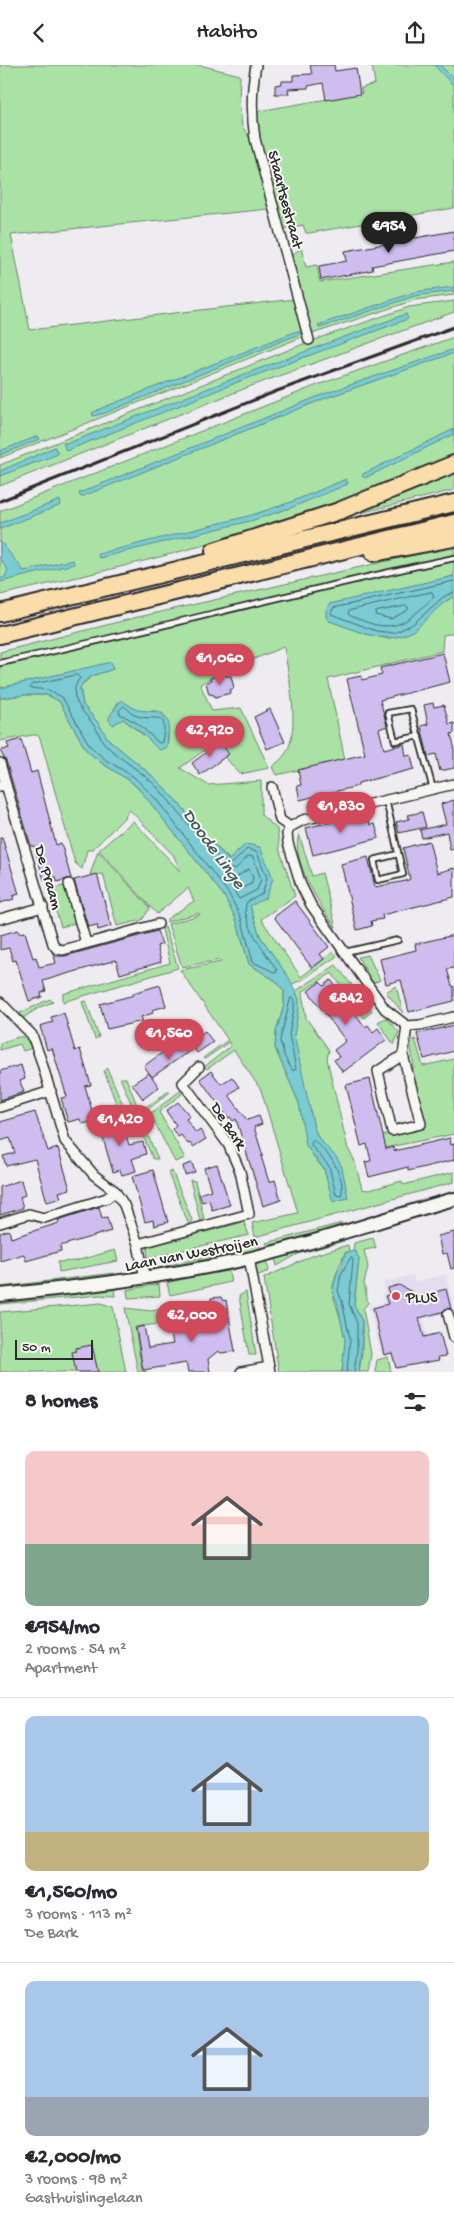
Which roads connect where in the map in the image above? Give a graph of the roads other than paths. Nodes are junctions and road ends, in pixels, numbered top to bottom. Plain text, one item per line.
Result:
1 (256, 65) edge
2 (309, 339) dead end
3 (454, 464) edge
4 (454, 503) edge
5 (454, 523) edge
6 (454, 538) edge
7 (454, 558) edge
8 (253, 573) junction
9 (113, 586) junction
10 (0, 613) edge
11 (0, 635) edge
12 (0, 663) edge
13 (419, 736) junction
14 (0, 763) edge
15 (454, 784) edge
16 (3, 785) edge
17 (272, 787) dead end
18 (433, 789) junction
19 (386, 800) junction
20 (290, 827) junction
21 (398, 854) junction
22 (69, 883) dead end
23 (43, 907) junction
24 (0, 919) edge
25 (158, 925) dead end
26 (398, 940) dead end
27 (86, 943) junction
28 (344, 953) junction
29 (0, 1002) edge
30 (454, 1017) edge
31 (407, 1026) junction
32 (402, 1055) junction
33 (198, 1067) dead end
34 (51, 1091) junction
35 (0, 1107) edge
36 (115, 1191) junction
37 (454, 1199) edge
38 (454, 1205) edge
39 (385, 1220) junction
40 (0, 1223) edge
41 (138, 1244) junction
42 (249, 1258) junction
43 (145, 1279) junction
44 (0, 1295) edge
45 (448, 1314) dead end
46 (454, 1337) edge
47 (270, 1370) edge
48 (241, 1372) edge

1 - 2 street, Staartsestraat
3 - 9 highway
4 - 9 highway
5 - 8 highway
6 - 8 highway
7 - 12 lane
8 - 11 highway
9 - 10 highway
13 - 13 lane
13 - 18 lane
14 - 16 street, De Praam
15 - 18 street
16 - 23 street, De Praam
17 - 20 street
18 - 19 street
19 - 20 street
19 - 21 lane
20 - 28 street
21 - 21 lane
22 - 27 street, De Praam
23 - 24 street
23 - 27 street, De Praam
25 - 27 street, De Praam
26 - 28 lane
28 - 31 street
29 - 34 street
30 - 31 street
31 - 32 street
32 - 32 street
33 - 41 street, De Bark
34 - 35 street
34 - 36 street
36 - 40 street
36 - 41 street
37 - 39 street, Laan van Westroijen
38 - 39 street, Laan van Westroijen
39 - 42 street, Laan van Westroijen
41 - 43 street
42 - 43 street, Laan van Westroijen
42 - 47 street
43 - 44 street, Laan van Westroijen
45 - 46 street
47 - 48 street

